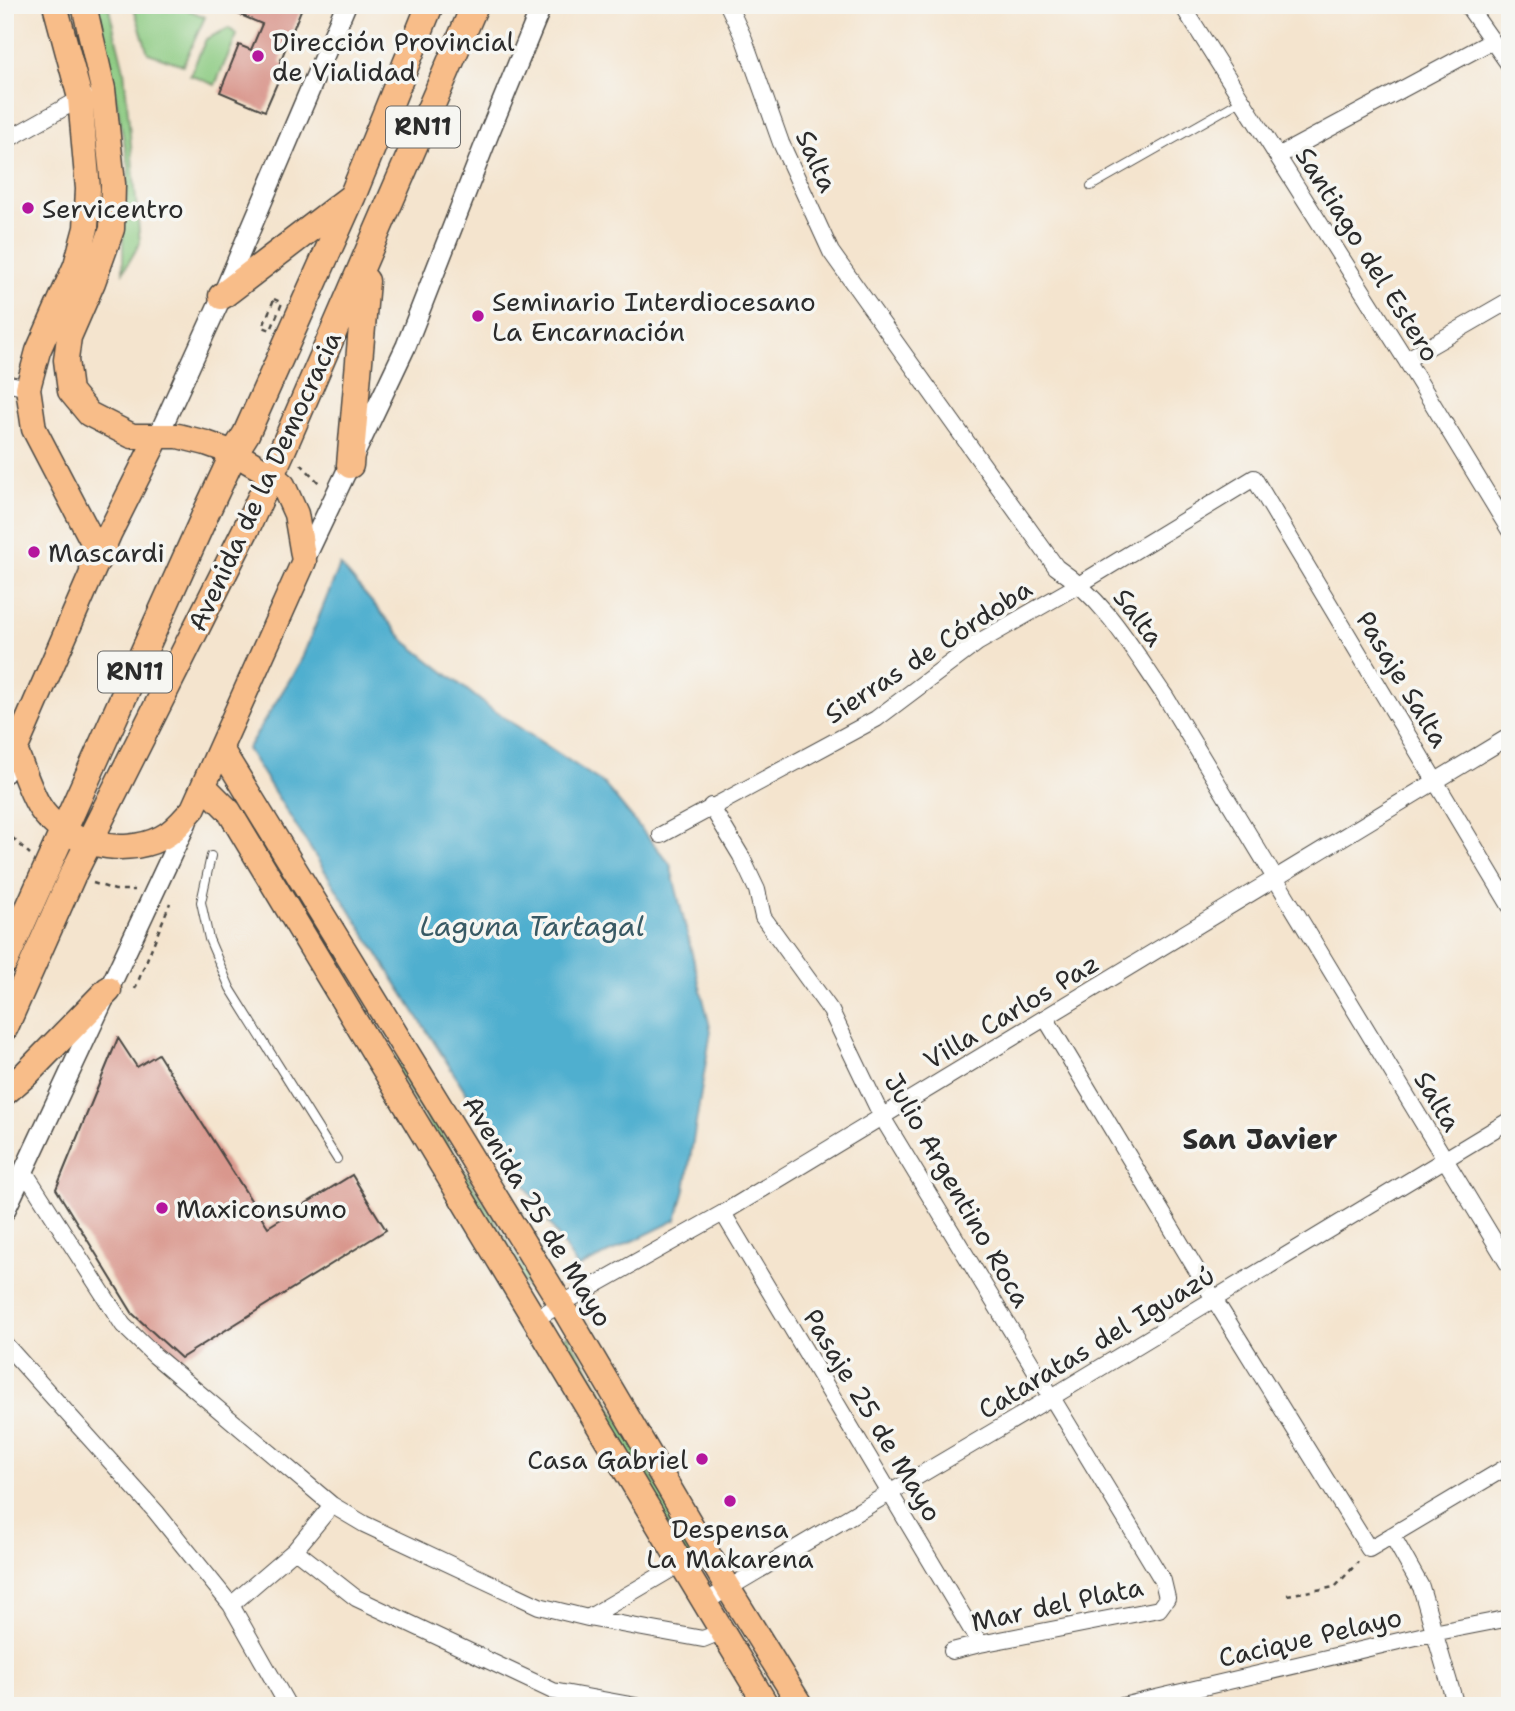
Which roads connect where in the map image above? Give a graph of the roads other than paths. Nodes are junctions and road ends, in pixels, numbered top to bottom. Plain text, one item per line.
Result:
1 (55, 5) edge
2 (84, 5) edge
3 (346, 5) edge
4 (430, 5) edge
5 (475, 5) edge
6 (542, 5) edge
7 (728, 5) edge
8 (1182, 5) edge
9 (1467, 5) edge
10 (1492, 41) junction
11 (1510, 66) edge
12 (92, 94) junction
13 (1242, 100) junction
14 (5, 141) edge
15 (1278, 156) junction
16 (1091, 186) dead end
17 (352, 197) junction
18 (370, 248) junction
19 (222, 296) junction
20 (1510, 300) edge
21 (1406, 360) junction
22 (17, 385) edge
23 (158, 436) junction
24 (234, 453) junction
25 (350, 464) junction
26 (270, 474) junction
27 (1254, 478) joint
28 (1510, 531) edge
29 (304, 561) junction
30 (92, 573) junction
31 (1080, 584) junction
32 (1510, 737) edge
33 (221, 749) junction
34 (15, 750) junction
35 (5, 773) edge
36 (1436, 782) junction
37 (204, 786) junction
38 (711, 806) junction
39 (193, 809) junction
40 (63, 831) junction
41 (661, 835) dead end
42 (89, 844) junction
43 (211, 856) dead end
44 (1275, 880) junction
45 (1510, 906) edge
46 (5, 961) edge
47 (108, 990) junction
48 (1046, 1019) junction
49 (5, 1027) edge
50 (5, 1092) edge
51 (882, 1118) junction
52 (1510, 1120) edge
53 (337, 1159) dead end
54 (1445, 1160) junction
55 (24, 1171) junction
56 (5, 1211) edge
57 (723, 1213) junction
58 (1510, 1267) edge
59 (1214, 1299) junction
60 (561, 1304) junction
61 (533, 1320) junction
62 (5, 1344) edge
63 (1052, 1397) junction
64 (1510, 1465) edge
65 (891, 1493) junction
66 (332, 1505) junction
67 (1392, 1535) junction
68 (295, 1550) junction
69 (680, 1564) junction
70 (727, 1588) junction
71 (1167, 1598) joint
72 (705, 1602) junction
73 (231, 1605) junction
74 (588, 1618) junction
75 (1510, 1618) edge
76 (723, 1631) junction
77 (1433, 1633) junction
78 (981, 1644) junction
79 (952, 1651) dead end
80 (288, 1706) edge
81 (636, 1706) edge
82 (767, 1706) edge
83 (801, 1706) edge
84 (1122, 1706) edge
85 (1456, 1706) edge

1 - 12 main road
2 - 12 main road
3 - 19 street, RN11
4 - 17 highway, Avenida de la Democracia / RN11
5 - 18 highway, Avenida de la Democracia / RN11
6 - 25 street
7 - 31 street, Salta
8 - 13 street, Santiago del Estero
9 - 10 street
10 - 11 street
10 - 15 street
12 - 14 street
12 - 22 main road
12 - 23 main road
13 - 15 street, Santiago del Estero
13 - 16 lane
15 - 21 street, Santiago del Estero
17 - 19 highway
17 - 24 highway, Avenida de la Democracia / RN11
18 - 25 highway
18 - 26 highway, Avenida de la Democracia / RN11
19 - 23 street, RN11
20 - 21 street
21 - 28 street, Santiago del Estero
22 - 30 main road
23 - 24 main road
23 - 30 main road, RN11
24 - 26 main road
24 - 40 highway, Avenida de la Democracia / RN11
25 - 29 street
26 - 29 main road
26 - 42 highway, Avenida de la Democracia / RN11
27 - 31 street, Sierras de Córdoba
27 - 36 street, Pasaje Salta
29 - 33 main road
30 - 34 main road, RN11
31 - 38 street, Sierras de Córdoba
31 - 44 street, Salta
32 - 36 street, Villa Carlos Paz
33 - 37 main road
33 - 60 main road, Avenida 25 de Mayo
34 - 35 street, RN11
34 - 40 main road
36 - 44 street, Villa Carlos Paz
36 - 45 street, Pasaje Salta
37 - 39 main road
37 - 61 main road
38 - 41 street, Sierras de Córdoba
38 - 51 street, Julio Argentino Roca
39 - 42 main road
39 - 47 street
40 - 42 main road
40 - 46 highway, Avenida de la Democracia / RN11
42 - 49 highway, Avenida de la Democracia / RN11
43 - 53 lane
44 - 48 street, Villa Carlos Paz
44 - 54 street, Salta
47 - 50 highway
47 - 55 street
48 - 51 street, Villa Carlos Paz
48 - 59 street
51 - 57 street, Villa Carlos Paz
51 - 63 street, Julio Argentino Roca
52 - 54 street, Cataratas del Iguazú
54 - 58 street, Salta
54 - 59 street, Cataratas del Iguazú
55 - 56 street
55 - 66 street
57 - 60 street, Villa Carlos Paz
57 - 65 street, Pasaje 25 de Mayo
59 - 63 street, Cataratas del Iguazú
59 - 67 street
60 - 61 street, Villa Carlos Paz
60 - 70 main road, Avenida 25 de Mayo
61 - 69 main road
62 - 73 street
63 - 65 street, Cataratas del Iguazú
63 - 71 street, Julio Argentino Roca
64 - 67 street
65 - 70 street, Cataratas del Iguazú
65 - 78 street, Pasaje 25 de Mayo
66 - 68 street
66 - 74 street
67 - 77 street
68 - 73 street
68 - 81 street
69 - 72 main road
69 - 74 street
70 - 72 street, Cataratas del Iguazú
70 - 83 main road, Avenida 25 de Mayo
71 - 78 street, Mar del Plata
72 - 76 main road
73 - 80 street
74 - 76 street
75 - 77 street, Cacique Pelayo
76 - 82 main road
77 - 84 street, Cacique Pelayo
77 - 85 street
78 - 79 street, Mar del Plata

